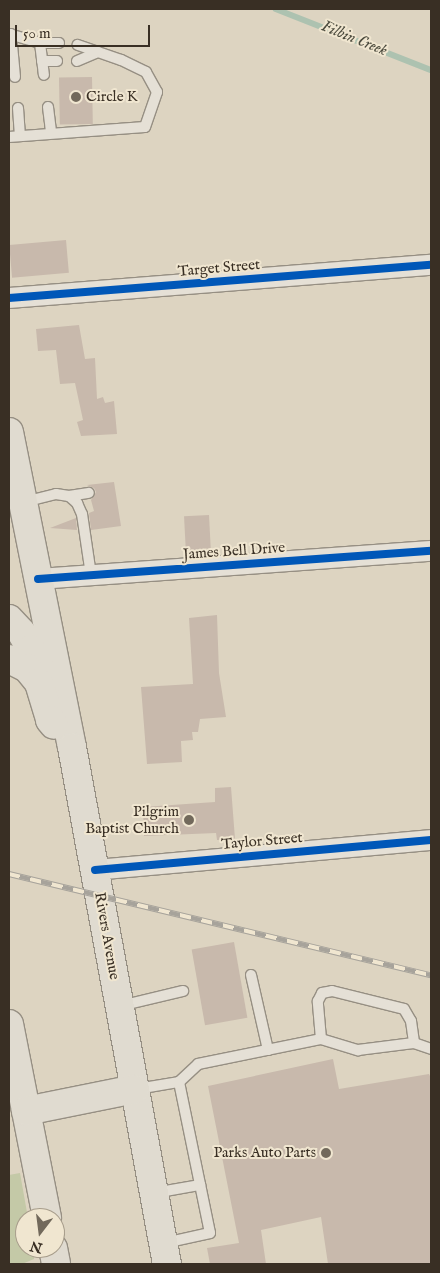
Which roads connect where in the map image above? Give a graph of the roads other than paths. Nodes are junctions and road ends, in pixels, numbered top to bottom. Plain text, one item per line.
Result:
1 (10, 34) edge
2 (40, 43) junction
3 (59, 43) dead end
4 (78, 46) dead end
5 (98, 52) junction
6 (11, 55) edge
7 (42, 61) junction
8 (57, 61) dead end
9 (77, 62) dead end
10 (44, 75) dead end
11 (15, 77) dead end
12 (48, 107) dead end
13 (18, 108) dead end
14 (51, 133) junction
15 (20, 136) junction
16 (9, 137) edge
17 (431, 265) edge
18 (9, 298) edge
19 (9, 438) edge
20 (89, 493) dead end
21 (16, 494) edge
22 (69, 496) junction
23 (431, 551) edge
24 (91, 575) junction
25 (38, 579) junction
26 (9, 620) edge
27 (9, 659) edge
28 (62, 700) junction
29 (72, 747) junction
30 (431, 840) edge
31 (95, 870) junction
32 (251, 975) dead end
33 (183, 991) dead end
34 (119, 1006) junction
35 (9, 1024) edge
36 (321, 1039) junction
37 (414, 1043) junction
38 (431, 1049) edge
39 (268, 1050) junction
40 (179, 1082) junction
41 (135, 1089) junction
42 (22, 1111) junction
43 (200, 1185) junction
44 (154, 1193) junction
45 (45, 1208) edge
46 (165, 1254) edge

1 - 2 lane
1 - 6 lane
2 - 3 lane
2 - 7 lane
4 - 5 lane
5 - 9 lane
5 - 14 lane
6 - 11 lane
7 - 8 lane
7 - 10 lane
12 - 14 lane
13 - 15 lane
14 - 15 lane
15 - 16 lane
17 - 18 street, Target Street
19 - 21 main road, Rivers Avenue
20 - 22 lane
21 - 22 lane
21 - 25 main road, Rivers Avenue
22 - 24 lane
23 - 24 street, James Bell Drive
24 - 25 street, James Bell Drive
25 - 28 main road, Rivers Avenue
26 - 28 main road
27 - 29 main road
28 - 29 main road, Rivers Avenue
29 - 31 main road, Rivers Avenue
30 - 31 street, Taylor Street
31 - 34 main road, Rivers Avenue
32 - 39 lane
33 - 34 lane
34 - 41 main road, Rivers Avenue
35 - 42 main road
36 - 37 lane
36 - 37 lane
36 - 39 lane
37 - 38 lane
39 - 40 lane
40 - 41 lane
40 - 43 lane
41 - 42 main road
41 - 44 main road, Rivers Avenue
42 - 45 main road
43 - 44 lane
43 - 46 lane
44 - 46 main road, Rivers Avenue

